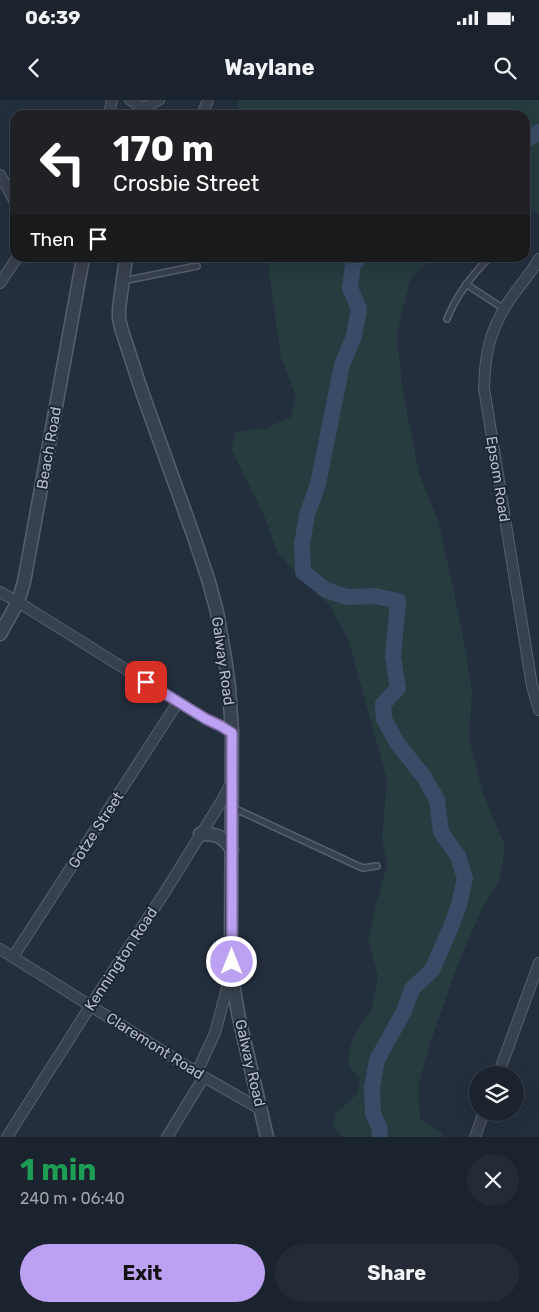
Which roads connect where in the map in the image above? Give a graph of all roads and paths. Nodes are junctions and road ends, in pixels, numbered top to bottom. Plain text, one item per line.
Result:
1 (130, 100) edge
2 (159, 100) edge
3 (143, 108) junction
4 (146, 110) edge
5 (0, 175) edge
6 (10, 193) edge
7 (14, 262) edge
8 (82, 262) edge
9 (125, 262) edge
10 (485, 262) edge
11 (538, 265) edge
12 (197, 266) dead end
13 (122, 281) junction
14 (0, 283) edge
15 (466, 284) junction
16 (504, 309) junction
17 (447, 320) dead end
18 (0, 592) edge
19 (18, 602) junction
20 (0, 634) edge
21 (178, 702) junction
22 (539, 710) edge
23 (232, 733) junction
24 (232, 781) junction
25 (232, 809) junction
26 (200, 834) junction
27 (232, 850) junction
28 (377, 866) dead end
29 (0, 949) edge
30 (14, 957) junction
31 (539, 963) edge
32 (231, 973) junction
33 (91, 1005) junction
34 (501, 1066) edge
35 (200, 1074) junction
36 (260, 1109) junction
37 (481, 1121) edge
38 (8, 1137) edge
39 (167, 1137) edge
40 (267, 1137) edge
41 (475, 1137) edge

1 - 3 street
2 - 3 street
3 - 4 street
5 - 6 street
7 - 14 street
8 - 19 street, Beach Road
9 - 13 street, Galway Road
10 - 15 lane
11 - 16 street, Epsom Road
12 - 13 lane
13 - 23 street, Galway Road
15 - 16 lane
15 - 17 lane
16 - 22 street, Epsom Road
18 - 19 street
19 - 20 street, Beach Road
19 - 21 street
21 - 23 street
21 - 30 street, Gotze Street
23 - 24 street, Galway Road
24 - 25 street, Galway Road
24 - 26 street, Kennington Road
25 - 27 street, Galway Road
25 - 28 lane
26 - 27 street
26 - 33 street, Kennington Road
27 - 32 street, Galway Road
29 - 30 street, Claremont Road
30 - 33 street, Claremont Road
31 - 34 street
32 - 35 street
32 - 36 street, Galway Road
33 - 35 street, Claremont Road
33 - 38 street, Kennington Road
35 - 36 street, Claremont Road
35 - 39 street
36 - 40 street, Galway Road
37 - 41 street

